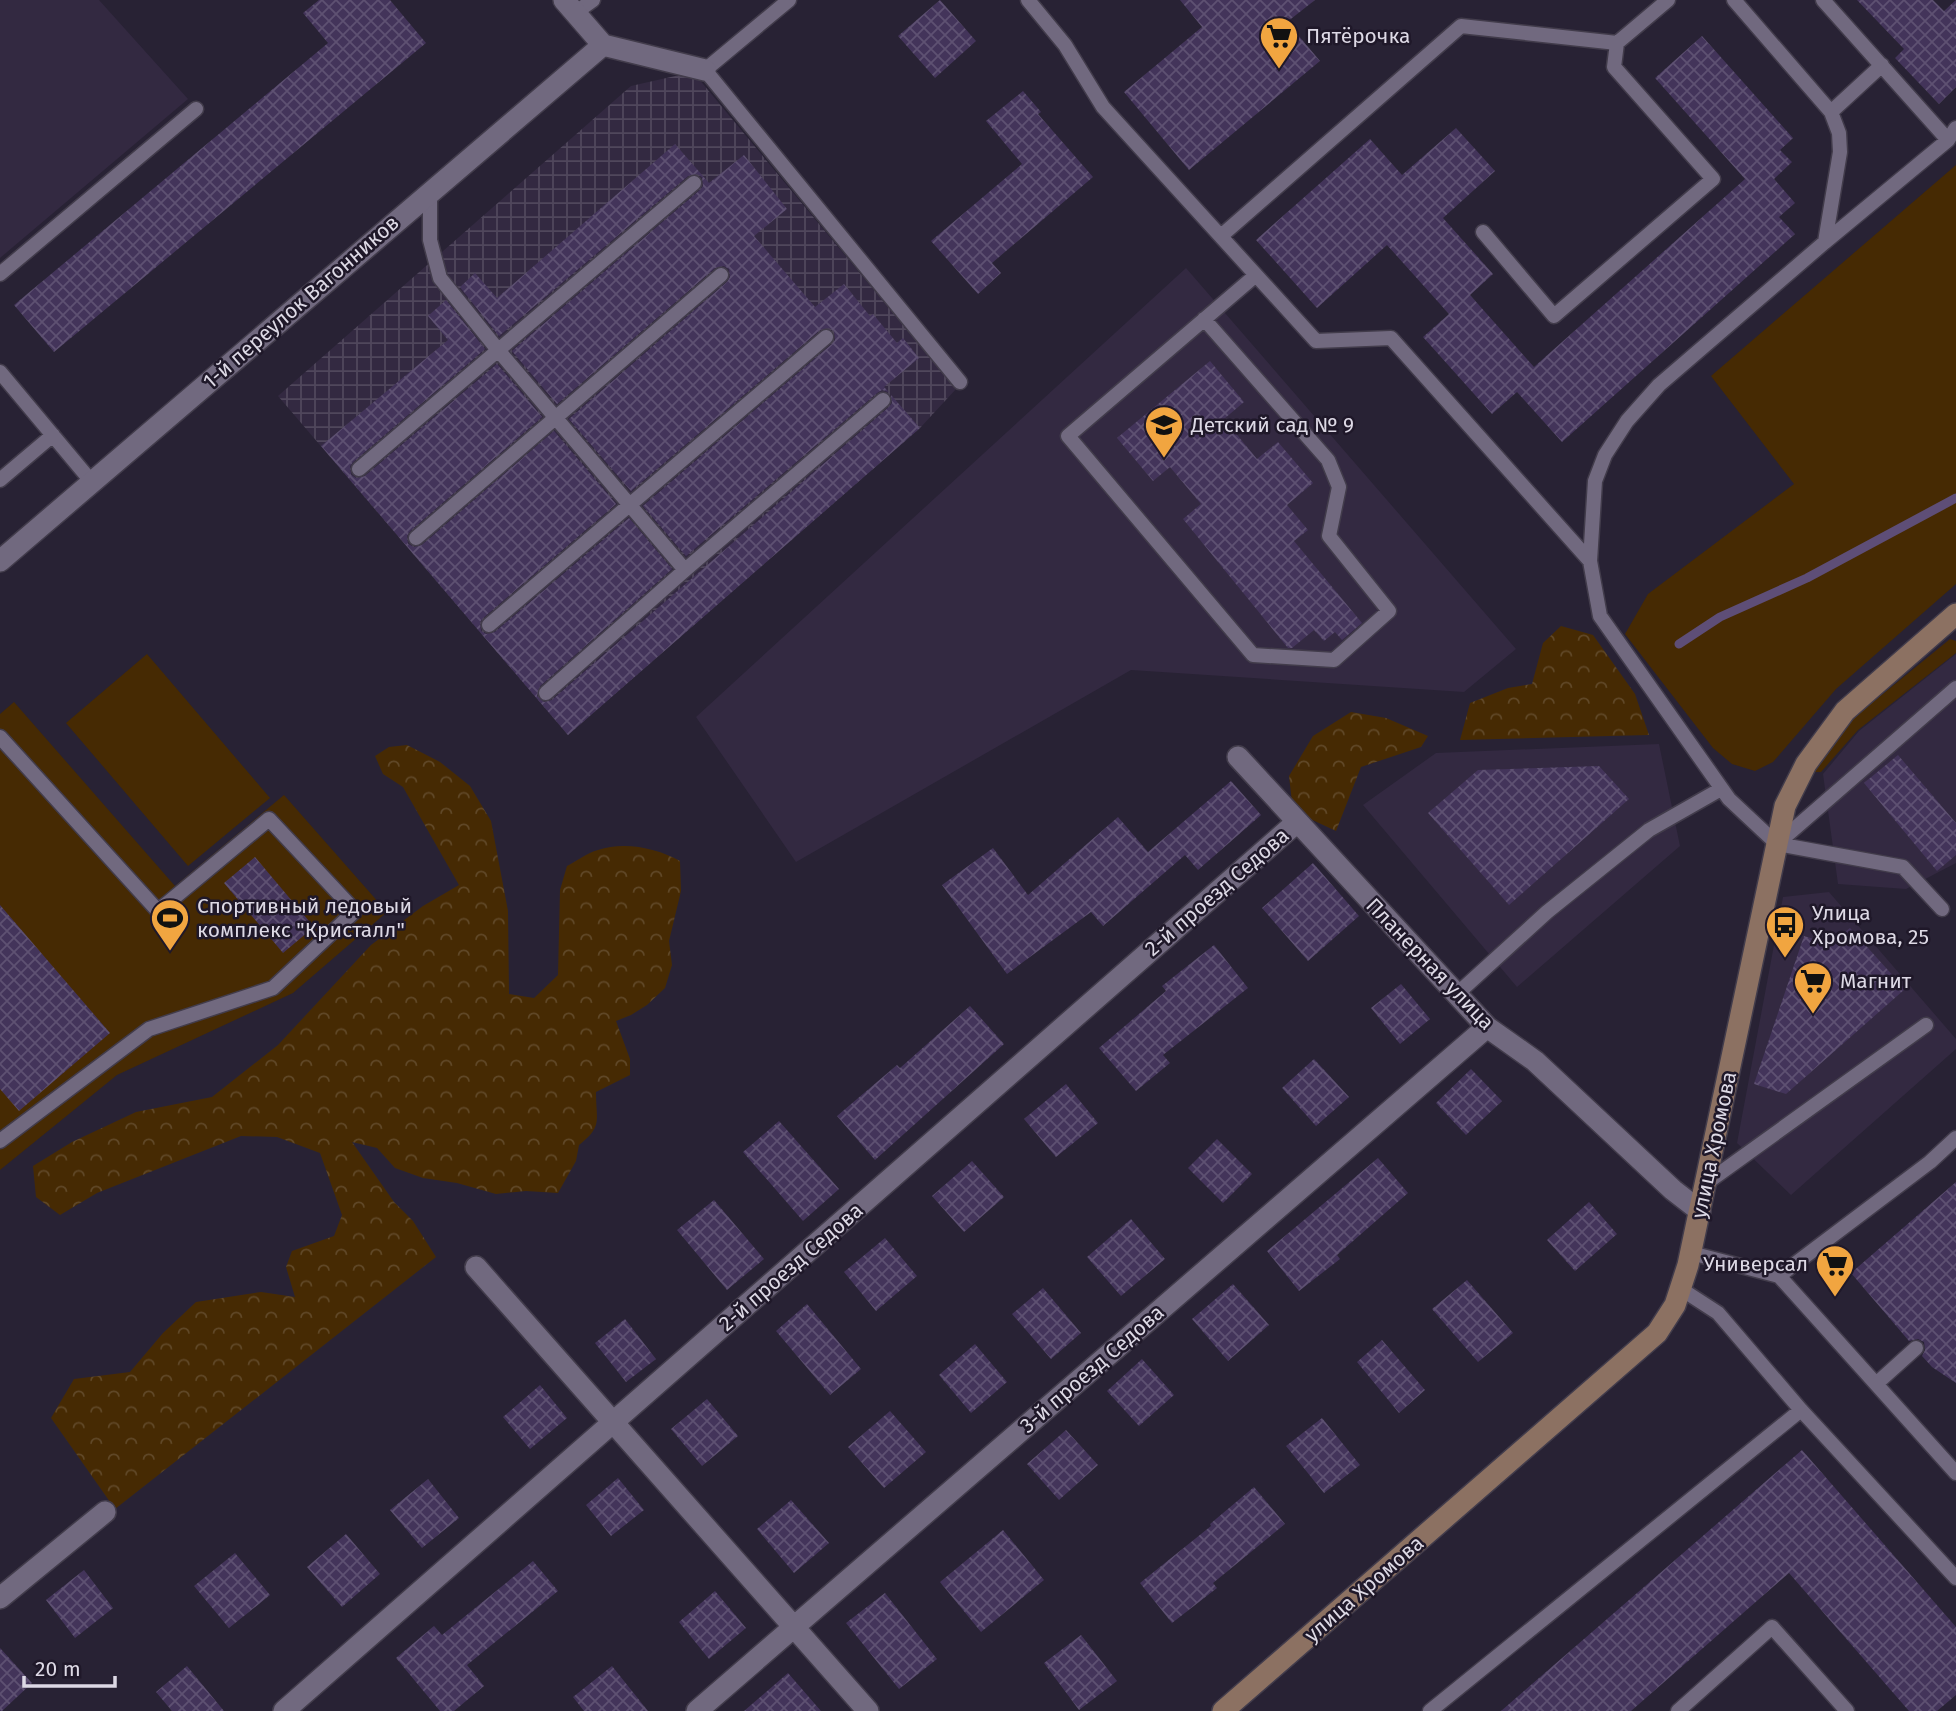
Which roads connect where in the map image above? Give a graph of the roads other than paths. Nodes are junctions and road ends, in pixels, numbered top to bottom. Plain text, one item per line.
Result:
1 (593, 0) edge
2 (789, 0) edge
3 (1028, 0) edge
4 (1668, 0) edge
5 (1734, 0) edge
6 (1824, 0) edge
7 (569, 7) edge
8 (1617, 43) junction
9 (603, 45) junction
10 (1882, 65) junction
11 (705, 70) junction
12 (196, 109) dead end
13 (1831, 112) junction
14 (1952, 134) edge
15 (694, 183) dead end
16 (430, 191) junction
17 (1483, 232) dead end
18 (1221, 236) junction
19 (1825, 242) junction
20 (0, 274) edge
21 (721, 275) dead end
22 (1256, 275) junction
23 (1204, 319) junction
24 (827, 337) dead end
25 (498, 350) junction
26 (0, 373) edge
27 (960, 382) dead end
28 (883, 400) dead end
29 (556, 417) junction
30 (53, 435) junction
31 (359, 469) dead end
32 (0, 480) edge
33 (91, 481) junction
34 (630, 504) junction
35 (415, 538) dead end
36 (0, 561) edge
37 (1590, 561) junction
38 (685, 570) junction
39 (1956, 614) edge
40 (489, 625) dead end
41 (1956, 688) edge
42 (546, 693) dead end
43 (0, 737) edge
44 (1238, 757) dead end
45 (1721, 789) junction
46 (1297, 821) junction
47 (1777, 844) junction
48 (1942, 909) dead end
49 (1457, 994) junction
50 (1926, 1025) dead end
51 (1487, 1027) junction
52 (1956, 1138) edge
53 (0, 1141) edge
54 (1705, 1184) junction
55 (1700, 1211) junction
56 (1691, 1253) junction
57 (476, 1267) dead end
58 (1779, 1276) junction
59 (1681, 1289) junction
60 (1916, 1348) dead end
61 (1876, 1384) junction
62 (1801, 1410) junction
63 (615, 1422) junction
64 (1956, 1473) edge
65 (105, 1512) dead end
66 (1956, 1578) edge
67 (0, 1598) edge
68 (794, 1626) junction
69 (284, 1711) edge
70 (697, 1711) edge
71 (868, 1711) edge
72 (1223, 1711) edge
73 (1430, 1711) edge
74 (1678, 1711) edge
75 (1847, 1711) edge

1 - 7 lane
2 - 11 lane
3 - 18 lane
4 - 8 lane
5 - 13 lane
6 - 10 lane
7 - 9 street
8 - 17 lane
8 - 18 lane
9 - 11 street
9 - 16 street, 1-й переулок Вагонников
10 - 13 lane
10 - 14 lane
11 - 27 lane
12 - 20 lane
13 - 19 lane
14 - 19 lane
15 - 25 lane
16 - 25 lane
16 - 33 street, 1-й переулок Вагонников
18 - 22 lane
19 - 37 lane
21 - 29 lane
22 - 23 lane
22 - 37 lane
23 - 23 lane
24 - 34 lane
25 - 29 lane
25 - 31 lane
26 - 30 lane
28 - 38 lane
29 - 34 lane
29 - 35 lane
30 - 32 lane
30 - 33 lane
33 - 36 street, 1-й переулок Вагонников
34 - 38 lane
34 - 40 lane
37 - 45 lane
38 - 42 lane
39 - 47 main road, улица Хромова
41 - 47 lane
43 - 53 lane
44 - 46 street, Планерная улица
45 - 47 lane
45 - 49 lane
46 - 49 street, Планерная улица
46 - 63 street, 2-й проезд Седова
47 - 48 lane
47 - 54 main road, улица Хромова
49 - 51 street, Планерная улица
50 - 54 lane
51 - 55 street, Планерная улица
51 - 68 street, 3-й проезд Седова
52 - 58 lane
54 - 55 main road, улица Хромова
55 - 56 main road, улица Хромова
56 - 58 lane
56 - 59 main road, улица Хромова
57 - 63 street
58 - 61 lane
59 - 62 lane
59 - 72 main road, улица Хромова
60 - 61 lane
61 - 64 lane
62 - 66 lane
62 - 73 lane
63 - 68 street
63 - 69 street, 2-й проезд Седова
65 - 67 street
68 - 70 street, 3-й проезд Седова
68 - 71 street
74 - 75 lane

